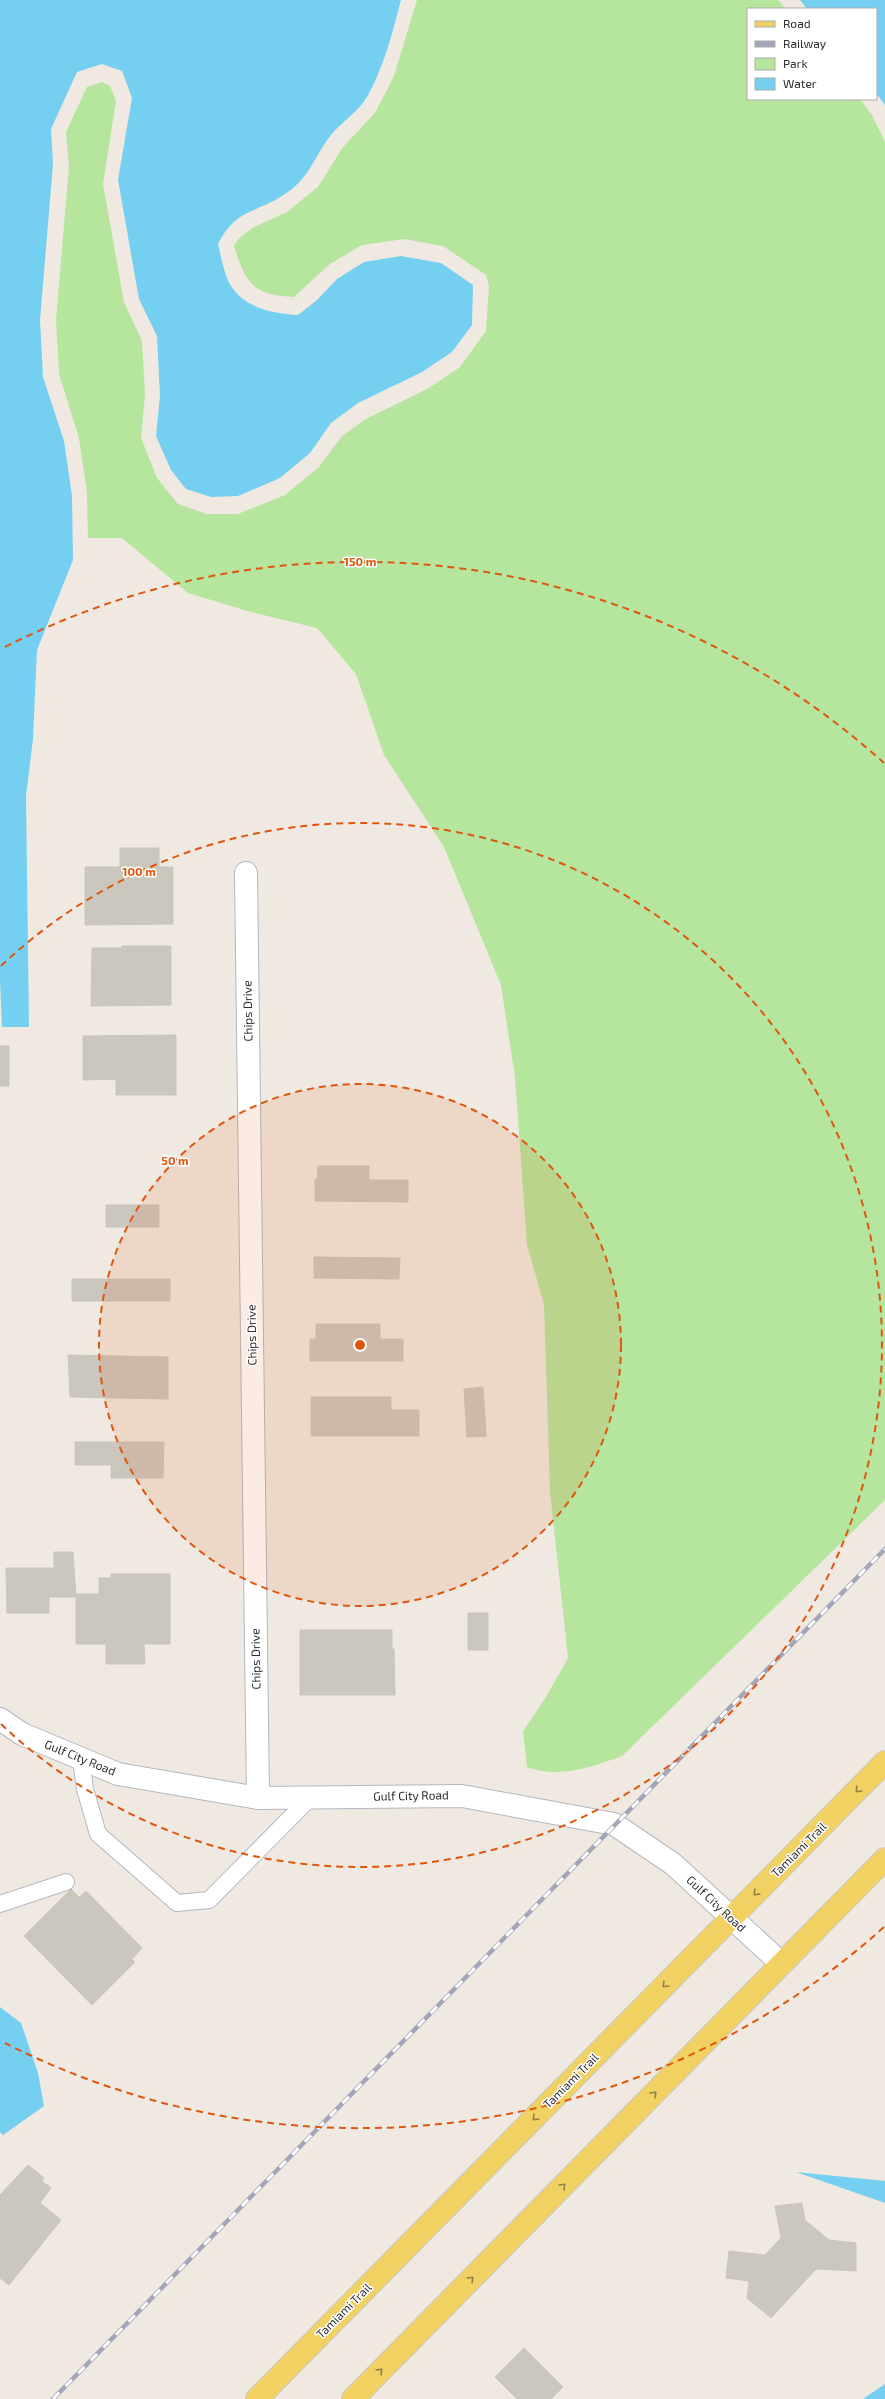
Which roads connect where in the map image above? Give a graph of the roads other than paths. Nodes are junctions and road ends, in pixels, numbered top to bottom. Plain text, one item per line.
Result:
1 (246, 873) dead end
2 (0, 1719) edge
3 (80, 1759) junction
4 (885, 1762) edge
5 (311, 1797) junction
6 (258, 1798) junction
7 (885, 1859) edge
8 (66, 1882) dead end
9 (0, 1904) edge
10 (731, 1918) junction
11 (782, 1964) junction
12 (257, 2399) edge
13 (353, 2399) edge

1 - 6 street, Chips Drive
2 - 3 street, Gulf City Road
3 - 5 lane
3 - 6 street, Gulf City Road
4 -> 10 main road, Tamiami Trail
5 - 6 street, Gulf City Road
5 - 10 street, Gulf City Road
7 - 11 main road
8 - 9 lane
10 - 11 street, Gulf City Road
10 -> 12 main road, Tamiami Trail
13 -> 11 main road

